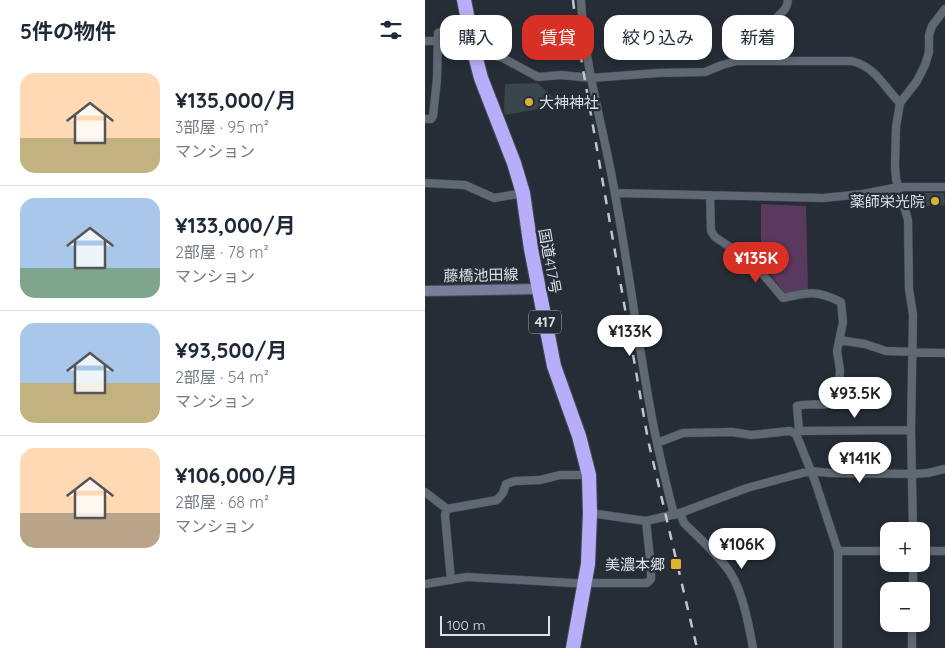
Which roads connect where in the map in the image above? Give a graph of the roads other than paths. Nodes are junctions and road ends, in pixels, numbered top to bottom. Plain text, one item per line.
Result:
1 (464, 0) edge
2 (581, 0) edge
3 (788, 0) edge
4 (945, 9) edge
5 (466, 15) edge
6 (780, 15) edge
7 (440, 32) edge
8 (438, 40) junction
9 (425, 41) edge
10 (476, 60) edge
11 (507, 60) edge
12 (774, 60) joint
13 (591, 78) junction
14 (900, 102) junction
15 (425, 119) edge
16 (425, 183) edge
17 (899, 187) junction
18 (945, 187) edge
19 (523, 192) junction
20 (615, 194) junction
21 (711, 195) junction
22 (538, 289) junction
23 (425, 291) edge
24 (839, 340) junction
25 (913, 352) junction
26 (945, 353) edge
27 (911, 430) junction
28 (797, 433) junction
29 (657, 443) junction
30 (945, 469) edge
31 (810, 470) junction
32 (913, 474) junction
33 (589, 475) junction
34 (425, 492) edge
35 (428, 499) edge
36 (447, 509) junction
37 (590, 513) junction
38 (677, 514) junction
39 (646, 521) junction
40 (913, 522) edge
41 (838, 551) junction
42 (880, 551) edge
43 (930, 551) edge
44 (945, 551) edge
45 (451, 580) junction
46 (584, 583) junction
47 (425, 584) edge
48 (912, 632) edge
49 (573, 648) edge
50 (753, 648) edge
51 (838, 648) edge
52 (912, 648) edge

1 - 5 highway, 国道417号 / 417
2 - 13 street
3 - 6 street
4 - 14 street
7 - 8 street
8 - 9 street
8 - 15 street
10 - 19 highway, 国道417号 / 417
11 - 13 street
12 - 13 street
12 - 14 street
13 - 20 street
14 - 17 street
16 - 19 street
17 - 18 street
17 - 21 street
17 - 25 street
19 - 22 highway, 国道417号 / 417
20 - 21 street
20 - 29 street
21 - 24 street
22 - 23 main road, 藤橋池田線
22 - 33 highway, 国道417号 / 417
24 - 25 street
24 - 28 street
25 - 26 street
25 - 27 street
27 - 28 street
27 - 32 street
28 - 29 street
28 - 31 street
29 - 38 street
30 - 32 street
31 - 32 street
31 - 38 street
31 - 41 street
32 - 40 street
33 - 36 street
33 - 37 highway, 国道417号 / 417
34 - 35 street
35 - 36 street
36 - 45 street
37 - 39 street
37 - 46 highway, 国道417号 / 417
38 - 39 street
38 - 50 street
39 - 46 street
41 - 42 street
41 - 51 street
43 - 44 street
45 - 46 street
45 - 47 street
46 - 49 highway, 国道417号 / 417
48 - 52 street

